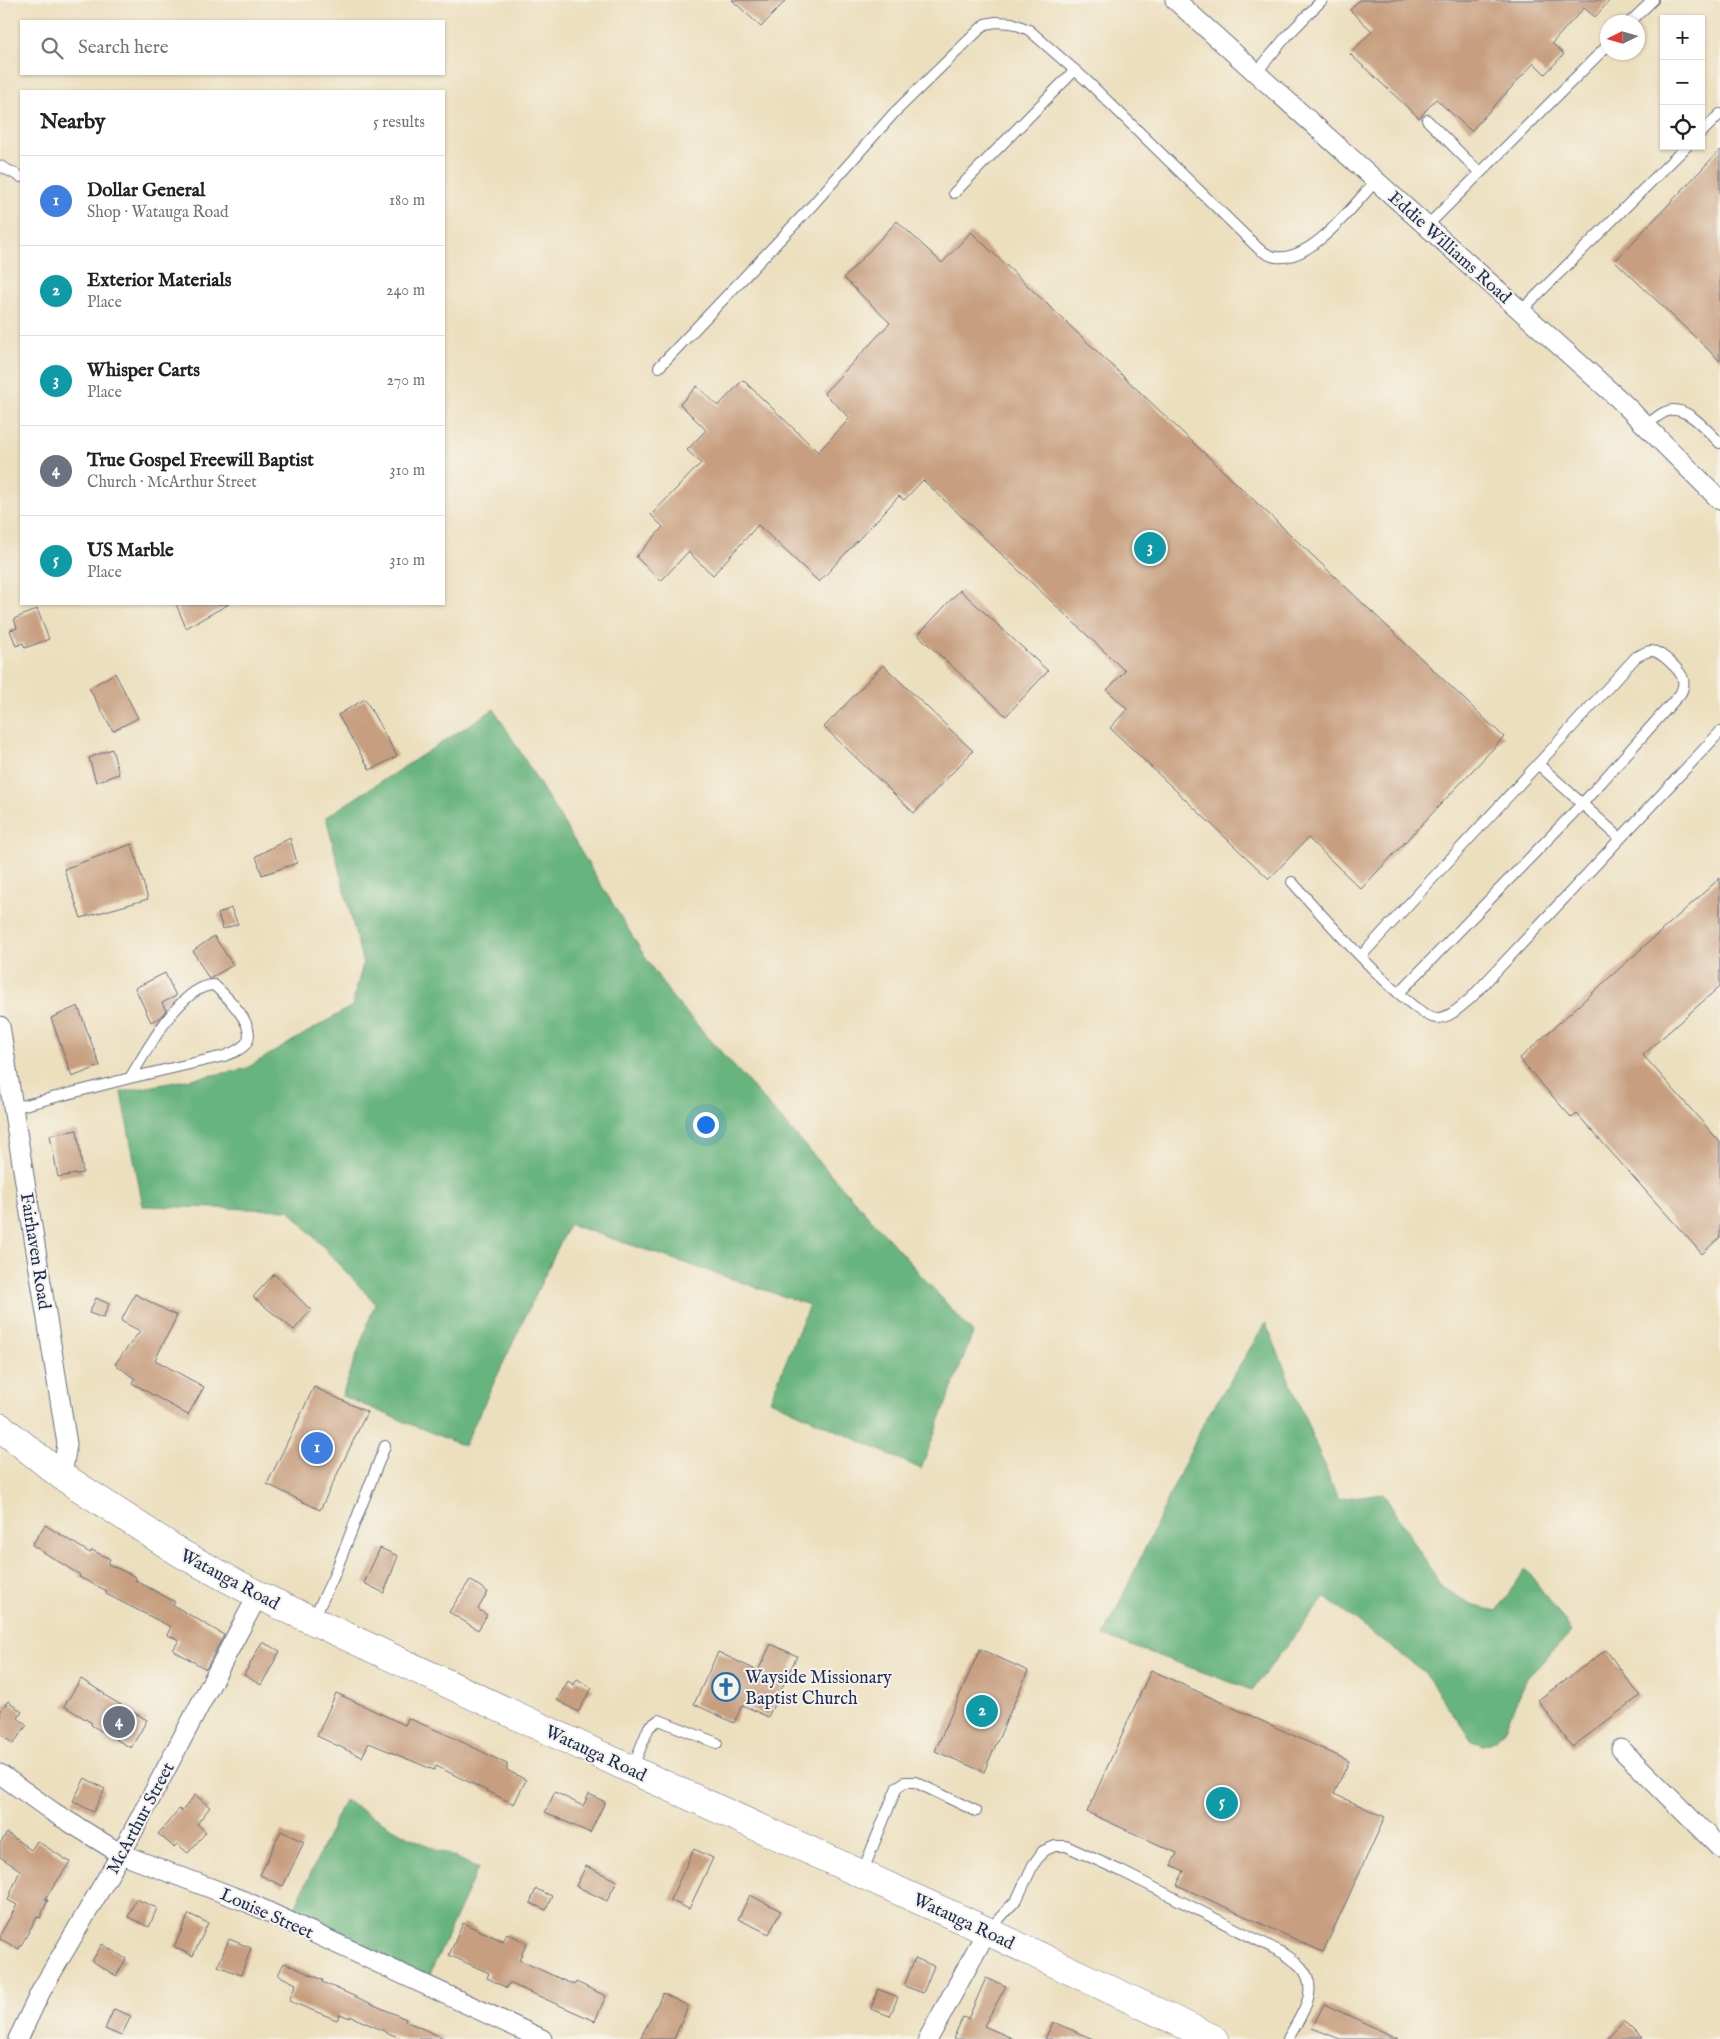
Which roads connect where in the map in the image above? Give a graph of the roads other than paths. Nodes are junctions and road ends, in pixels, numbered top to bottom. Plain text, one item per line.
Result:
1 (1176, 0) edge
2 (1322, 0) edge
3 (1653, 0) edge
4 (1637, 15) edge
5 (1600, 53) edge
6 (1076, 70) junction
7 (1256, 73) junction
8 (1720, 114) edge
9 (1427, 120) dead end
10 (1705, 129) edge
11 (1684, 150) edge
12 (0, 166) edge
13 (1480, 173) junction
14 (20, 176) edge
15 (1376, 181) junction
16 (954, 193) dead end
17 (1427, 226) junction
18 (1521, 311) junction
19 (659, 367) dead end
20 (1646, 426) junction
21 (1720, 443) edge
22 (1720, 500) edge
23 (1720, 732) edge
24 (1538, 764) junction
25 (1582, 804) junction
26 (1620, 838) junction
27 (1292, 882) dead end
28 (1361, 956) junction
29 (1399, 994) junction
30 (0, 1026) edge
31 (130, 1078) junction
32 (13, 1108) junction
33 (0, 1427) edge
34 (385, 1446) dead end
35 (62, 1476) junction
36 (258, 1595) junction
37 (313, 1621) junction
38 (717, 1743) dead end
39 (1620, 1749) dead end
40 (631, 1770) junction
41 (0, 1774) edge
42 (976, 1811) dead end
43 (1720, 1848) edge
44 (121, 1854) junction
45 (861, 1874) junction
46 (987, 1931) junction
47 (18, 2039) edge
48 (542, 2039) edge
49 (928, 2039) edge
50 (1214, 2039) edge
51 (1288, 2039) edge

1 - 7 street, Eddie Williams Road
2 - 7 lane
3 - 4 lane
5 - 13 lane
6 - 15 lane
6 - 16 lane
6 - 19 lane
7 - 15 street, Eddie Williams Road
8 - 10 lane
9 - 13 lane
11 - 18 lane
12 - 14 lane
13 - 17 lane
15 - 17 street, Eddie Williams Road
17 - 18 street, Eddie Williams Road
18 - 20 street, Eddie Williams Road
20 - 21 lane
20 - 22 street, Eddie Williams Road
23 - 26 lane
24 - 25 lane
24 - 25 lane
24 - 28 lane
25 - 26 lane
25 - 29 lane
26 - 29 lane
27 - 28 lane
28 - 29 lane
30 - 32 street, Fairhaven Road
31 - 31 lane
31 - 32 lane
32 - 35 street, Fairhaven Road
33 - 35 main road, Watauga Road
34 - 37 lane
35 - 36 main road, Watauga Road
36 - 37 main road, Watauga Road
36 - 44 street, McArthur Street
37 - 40 main road, Watauga Road
38 - 40 lane
39 - 43 street
40 - 45 main road, Watauga Road
41 - 44 street, Louise Street
42 - 45 lane
44 - 47 street, McArthur Street
44 - 48 street, Louise Street
45 - 46 main road, Watauga Road
46 - 49 street
46 - 50 main road, Watauga Road
46 - 51 lane

